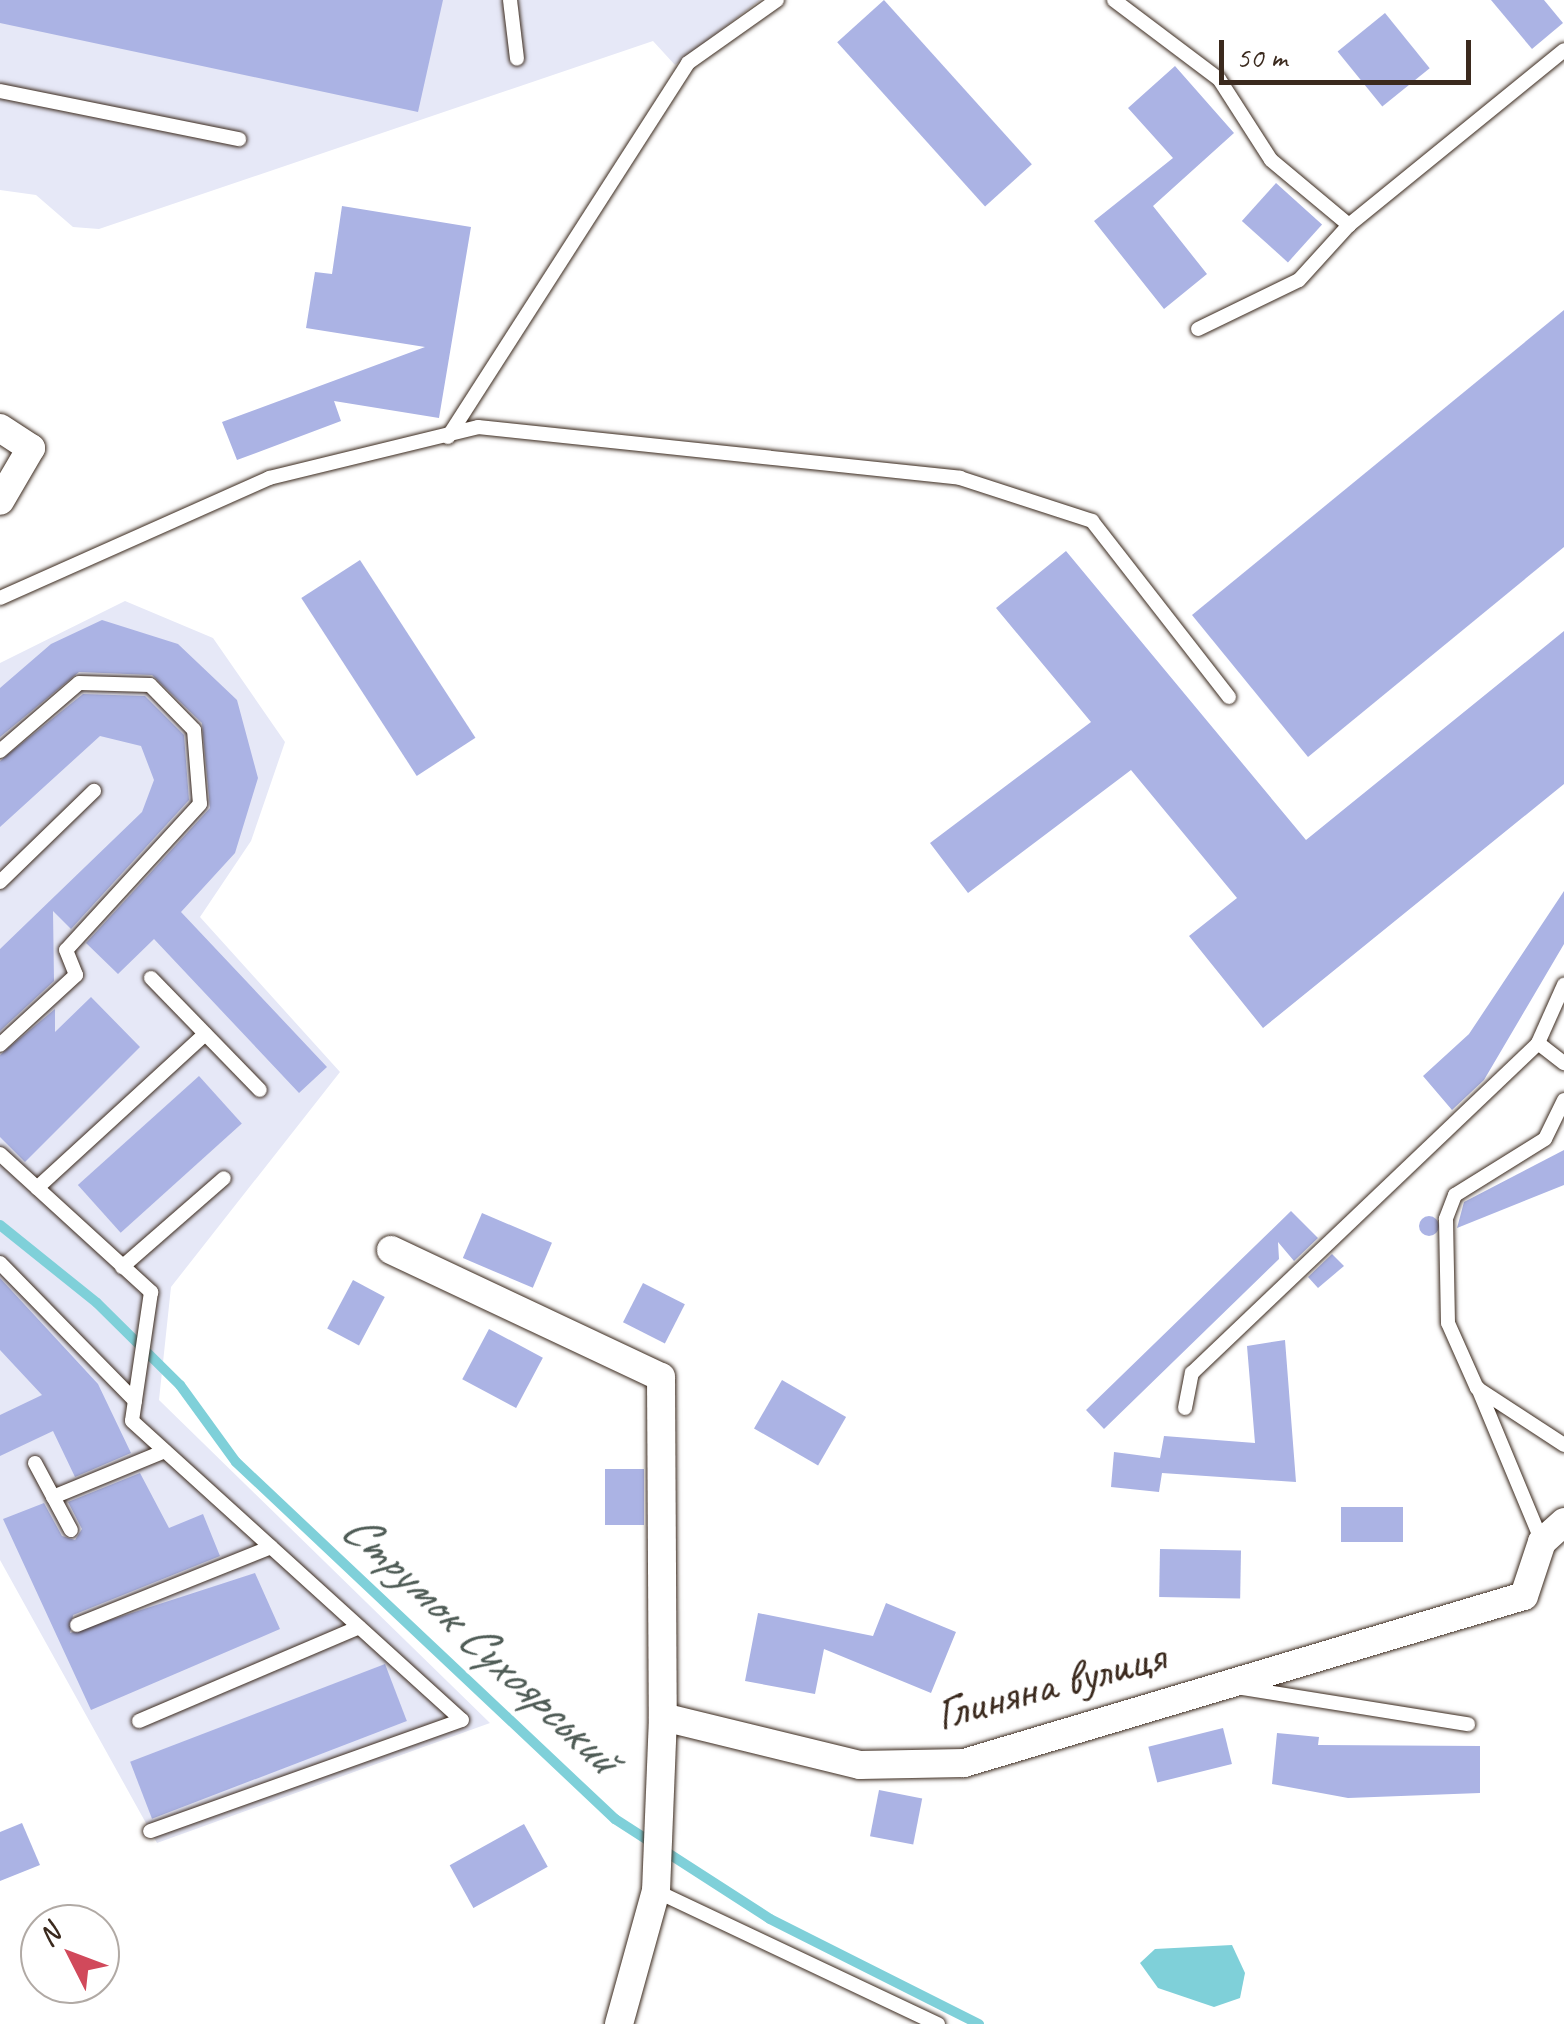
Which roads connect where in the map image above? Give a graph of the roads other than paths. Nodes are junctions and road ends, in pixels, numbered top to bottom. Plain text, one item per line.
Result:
1 (510, 0) edge
2 (777, 0) edge
3 (1114, 0) edge
4 (1564, 50) edge
5 (517, 58) dead end
6 (0, 90) edge
7 (239, 139) dead end
8 (1348, 225) junction
9 (1198, 329) dead end
10 (0, 428) edge
11 (448, 437) junction
12 (0, 501) edge
13 (0, 598) edge
14 (1229, 697) dead end
15 (0, 752) edge
16 (94, 791) dead end
17 (0, 882) edge
18 (151, 978) dead end
19 (1564, 985) edge
20 (205, 1034) junction
21 (1538, 1042) junction
22 (0, 1044) edge
23 (1564, 1063) edge
24 (260, 1090) dead end
25 (1564, 1100) edge
26 (0, 1154) edge
27 (224, 1178) dead end
28 (37, 1188) junction
29 (392, 1250) dead end
30 (0, 1264) edge
31 (122, 1266) junction
32 (1478, 1388) junction
33 (135, 1400) junction
34 (1185, 1408) dead end
35 (1564, 1445) edge
36 (165, 1451) junction
37 (35, 1462) dead end
38 (53, 1496) junction
39 (1564, 1522) edge
40 (71, 1530) dead end
41 (1542, 1542) junction
42 (271, 1547) junction
43 (78, 1625) dead end
44 (359, 1626) junction
45 (1223, 1685) junction
46 (662, 1717) junction
47 (139, 1721) dead end
48 (1468, 1724) dead end
49 (150, 1832) dead end
50 (657, 1877) junction
51 (619, 2024) edge
52 (938, 2024) edge

1 - 5 lane
2 - 11 lane
3 - 8 lane
4 - 8 lane
6 - 7 lane
8 - 9 lane
10 - 12 street
11 - 13 lane
11 - 14 lane
15 - 22 lane
16 - 17 lane
18 - 20 lane
19 - 21 lane
20 - 24 lane
20 - 28 lane
21 - 23 lane
21 - 34 lane
25 - 32 lane
26 - 28 lane
27 - 31 lane
28 - 31 lane
29 - 46 street
30 - 33 lane
31 - 33 lane
32 - 35 lane
32 - 41 lane
33 - 36 lane
36 - 38 lane
36 - 42 lane
37 - 38 lane
38 - 40 lane
39 - 41 street, Глиняна вулиця
41 - 45 street, Глиняна вулиця
42 - 43 lane
42 - 44 lane
44 - 47 lane
44 - 49 lane
45 - 46 street, Глиняна вулиця
45 - 48 lane
46 - 50 street
50 - 51 street
50 - 52 lane

